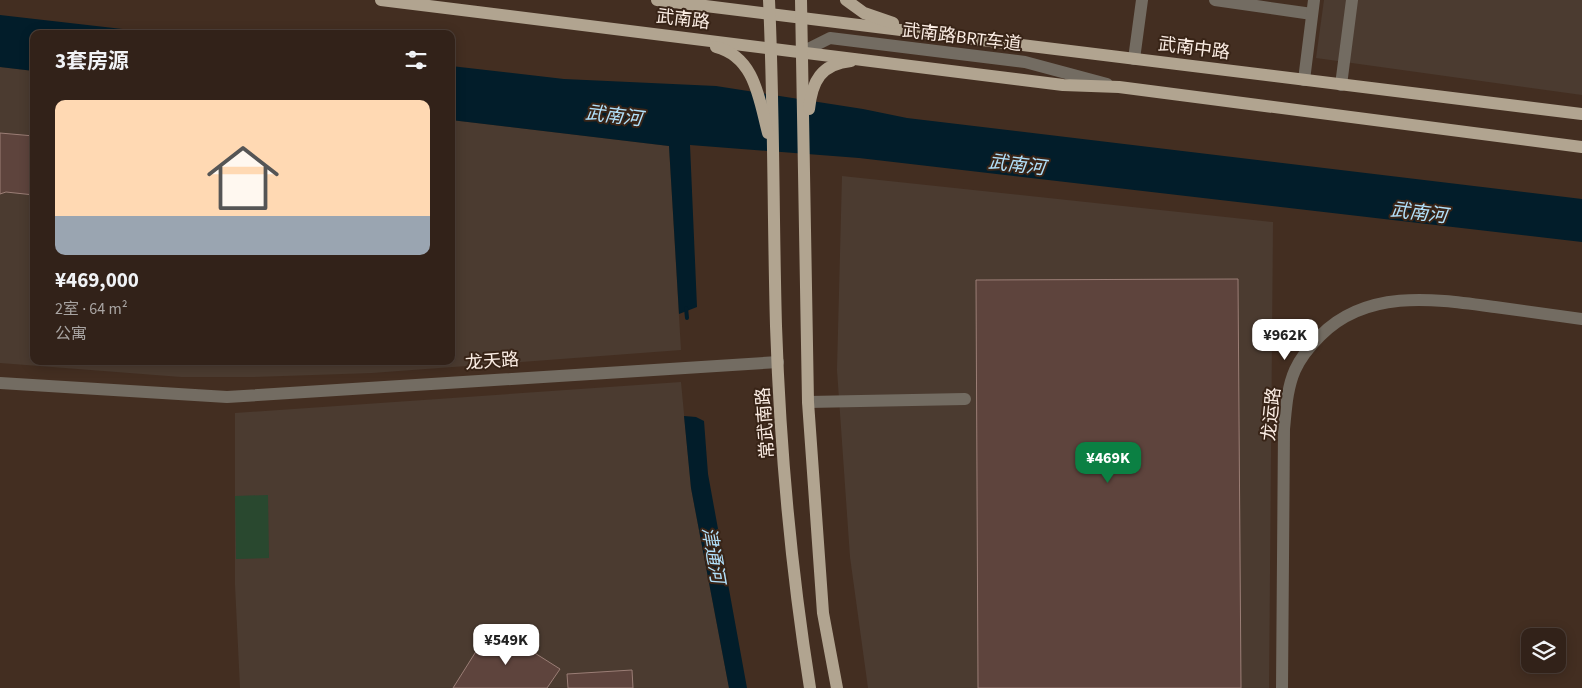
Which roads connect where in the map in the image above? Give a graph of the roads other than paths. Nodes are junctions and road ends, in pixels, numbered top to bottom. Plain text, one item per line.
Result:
1 (381, 0) edge
2 (657, 0) edge
3 (802, 0) edge
4 (846, 0) edge
5 (1142, 0) edge
6 (1216, 0) edge
7 (1314, 0) edge
8 (1352, 0) edge
9 (700, 2) edge
10 (769, 6) edge
11 (1312, 14) junction
12 (802, 16) junction
13 (917, 32) junction
14 (676, 36) junction
15 (771, 48) junction
16 (802, 52) junction
17 (864, 59) junction
18 (1134, 59) junction
19 (1304, 80) junction
20 (1342, 84) junction
21 (1119, 87) junction
22 (806, 91) junction
23 (1582, 114) edge
24 (1582, 147) edge
25 (774, 154) junction
26 (1582, 319) edge
27 (778, 362) junction
28 (0, 383) edge
29 (965, 399) dead end
30 (808, 402) junction
31 (810, 688) edge
32 (837, 688) edge
33 (1282, 688) edge

1 - 14 main road, 武南路
2 - 9 main road, 武南路
3 - 12 main road
4 - 13 main road
5 - 18 street
6 - 11 street
7 - 11 street
8 - 20 street
9 - 10 main road, 武南路
10 - 12 main road, 武南路
10 - 15 main road
11 - 19 street
12 - 13 main road, 武南中路
12 - 16 main road
13 - 18 main road, 武南中路
14 - 15 main road, 武南路
14 - 25 main road
15 - 16 main road, 武南路
15 - 25 main road
16 - 17 main road
16 - 21 street, 武南路BRT车道
16 - 22 main road
17 - 21 main road
17 - 22 main road
18 - 19 main road, 武南中路
19 - 20 main road, 武南中路
20 - 23 main road, 武南中路
21 - 24 main road
22 - 30 main road
25 - 27 main road, 常武南路
26 - 33 street, 龙运路
27 - 28 street, 龙天路
27 - 31 main road, 常武南路
29 - 30 street
30 - 32 main road

